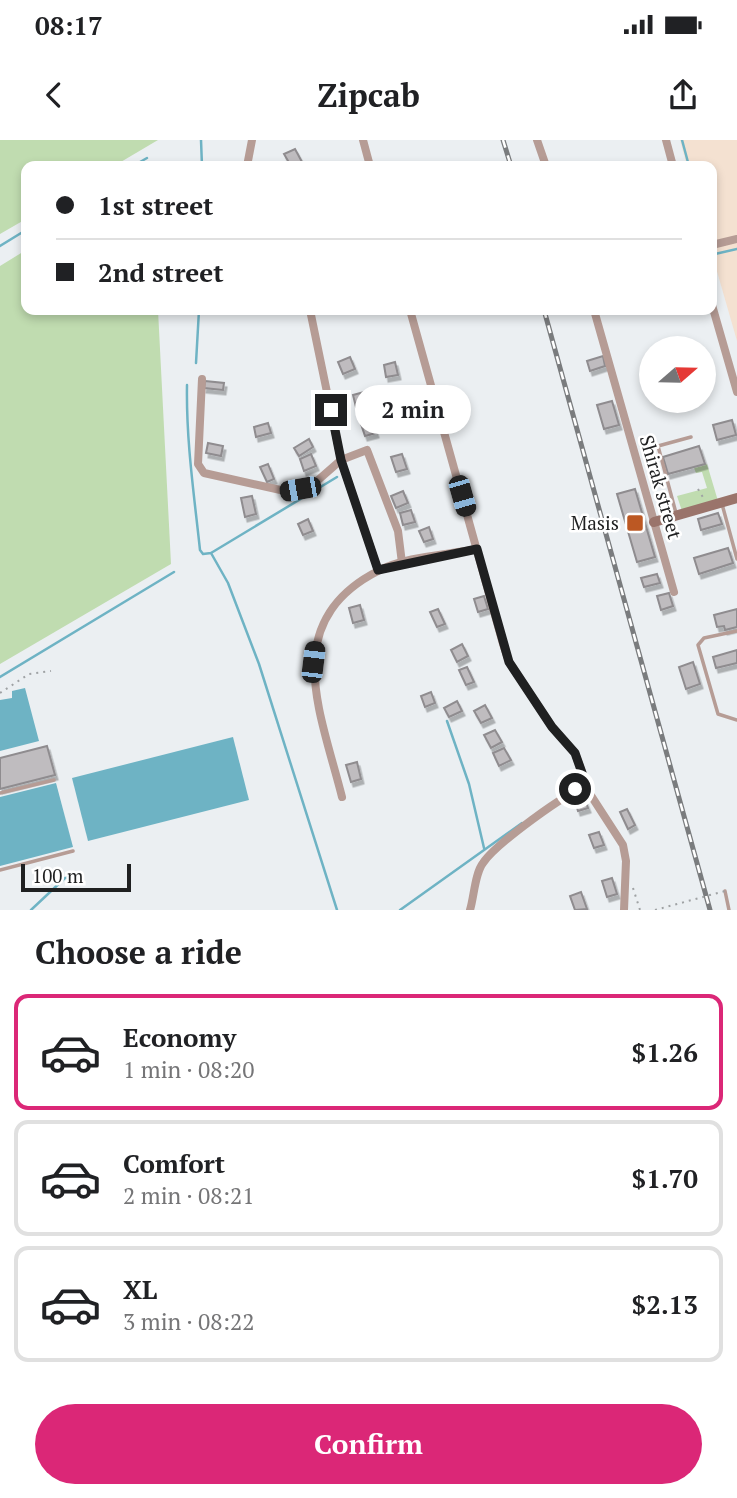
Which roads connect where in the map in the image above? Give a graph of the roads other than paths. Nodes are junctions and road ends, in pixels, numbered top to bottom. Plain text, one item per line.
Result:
1 (252, 140) edge
2 (363, 140) edge
3 (537, 140) edge
4 (666, 140) edge
5 (248, 161) edge
6 (369, 161) edge
7 (543, 161) edge
8 (672, 161) edge
9 (737, 239) edge
10 (717, 244) edge
11 (311, 315) edge
12 (411, 315) edge
13 (595, 315) edge
14 (715, 315) edge
15 (202, 380) dead end
16 (737, 392) edge
17 (691, 437) dead end
18 (341, 460) junction
19 (737, 498) edge
20 (722, 502) junction
21 (677, 516) junction
22 (654, 522) junction
23 (477, 549) junction
24 (737, 559) edge
25 (402, 563) junction
26 (378, 570) junction
27 (674, 592) dead end
28 (737, 631) edge
29 (737, 720) edge
30 (54, 780) dead end
31 (587, 787) junction
32 (0, 793) edge
33 (342, 797) dead end
34 (72, 851) dead end
35 (0, 870) edge
36 (725, 891) road end
37 (470, 910) edge
38 (624, 910) edge
39 (729, 910) edge

1 - 5 street
2 - 6 street
3 - 7 street
4 - 8 street
9 - 10 street
11 - 18 street
12 - 23 street
13 - 22 street, Shirak street
14 - 16 street
15 - 18 street
17 - 21 lane
18 - 25 street
18 - 26 street
19 - 20 main road
20 - 21 main road
20 - 24 lane
21 - 22 main road
22 - 27 street, Shirak street
23 - 25 street
23 - 31 street
25 - 26 street
26 - 33 street
28 - 29 lane
30 - 32 lane
31 - 37 street
31 - 38 street
34 - 35 lane
36 - 39 lane

